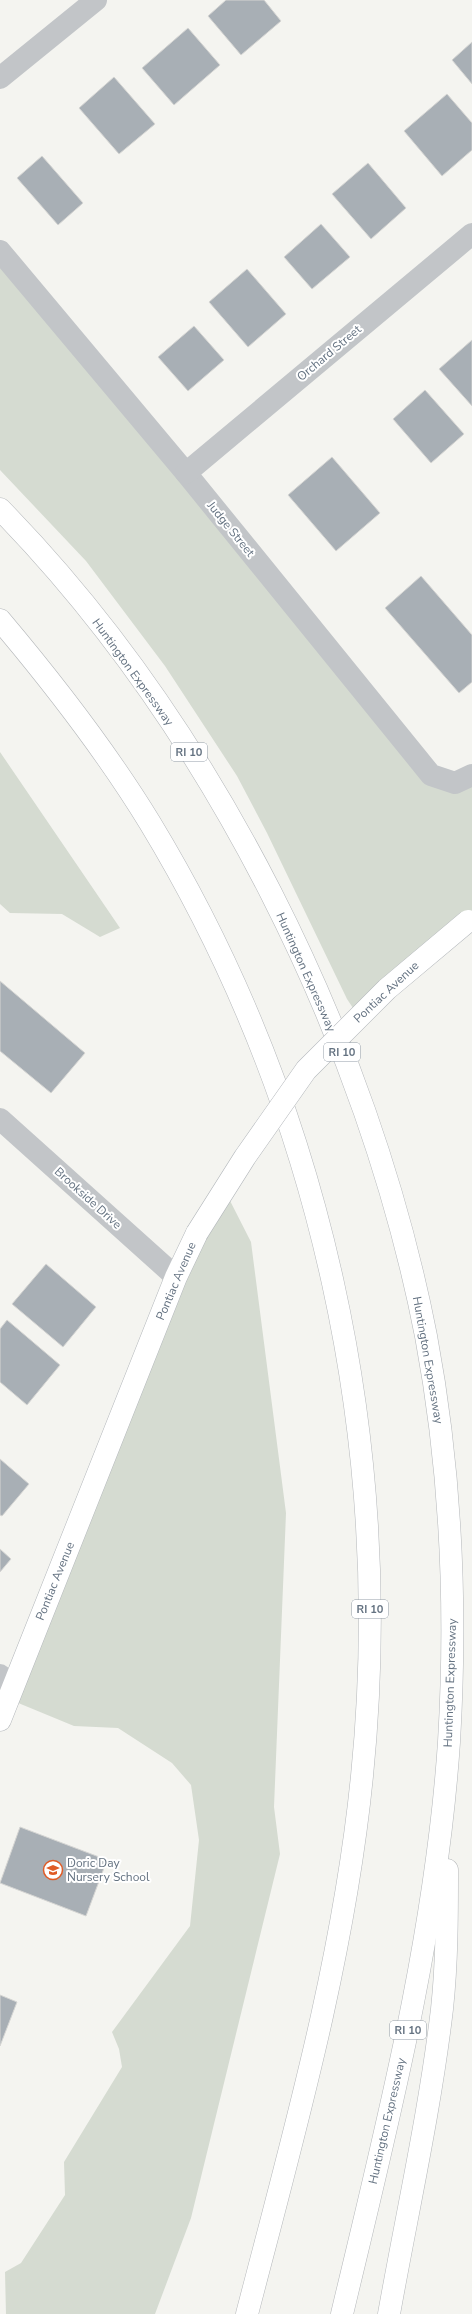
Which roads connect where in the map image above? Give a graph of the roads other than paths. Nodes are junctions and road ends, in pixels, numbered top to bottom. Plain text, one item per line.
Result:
1 (96, 0) edge
2 (0, 78) edge
3 (472, 234) edge
4 (0, 251) edge
5 (186, 472) junction
6 (0, 509) edge
7 (0, 620) edge
8 (472, 775) edge
9 (470, 920) edge
10 (0, 1119) edge
11 (176, 1277) junction
12 (7, 1681) edge
13 (0, 1720) edge
14 (448, 1742) junction
15 (247, 2314) edge
16 (342, 2314) edge
17 (389, 2314) edge

1 - 2 street
3 - 5 street, Orchard Street
4 - 5 street, Judge Street
5 - 8 street, Judge Street
6 - 14 main road, Huntington Expressway / RI 10
7 - 15 main road, RI 10
9 - 11 main road, Pontiac Avenue, bridge
10 - 11 street, Brookside Drive
11 - 12 main road, Pontiac Avenue
12 - 13 main road, Pontiac Avenue
14 - 16 main road, Huntington Expressway / RI 10
14 - 17 main road

